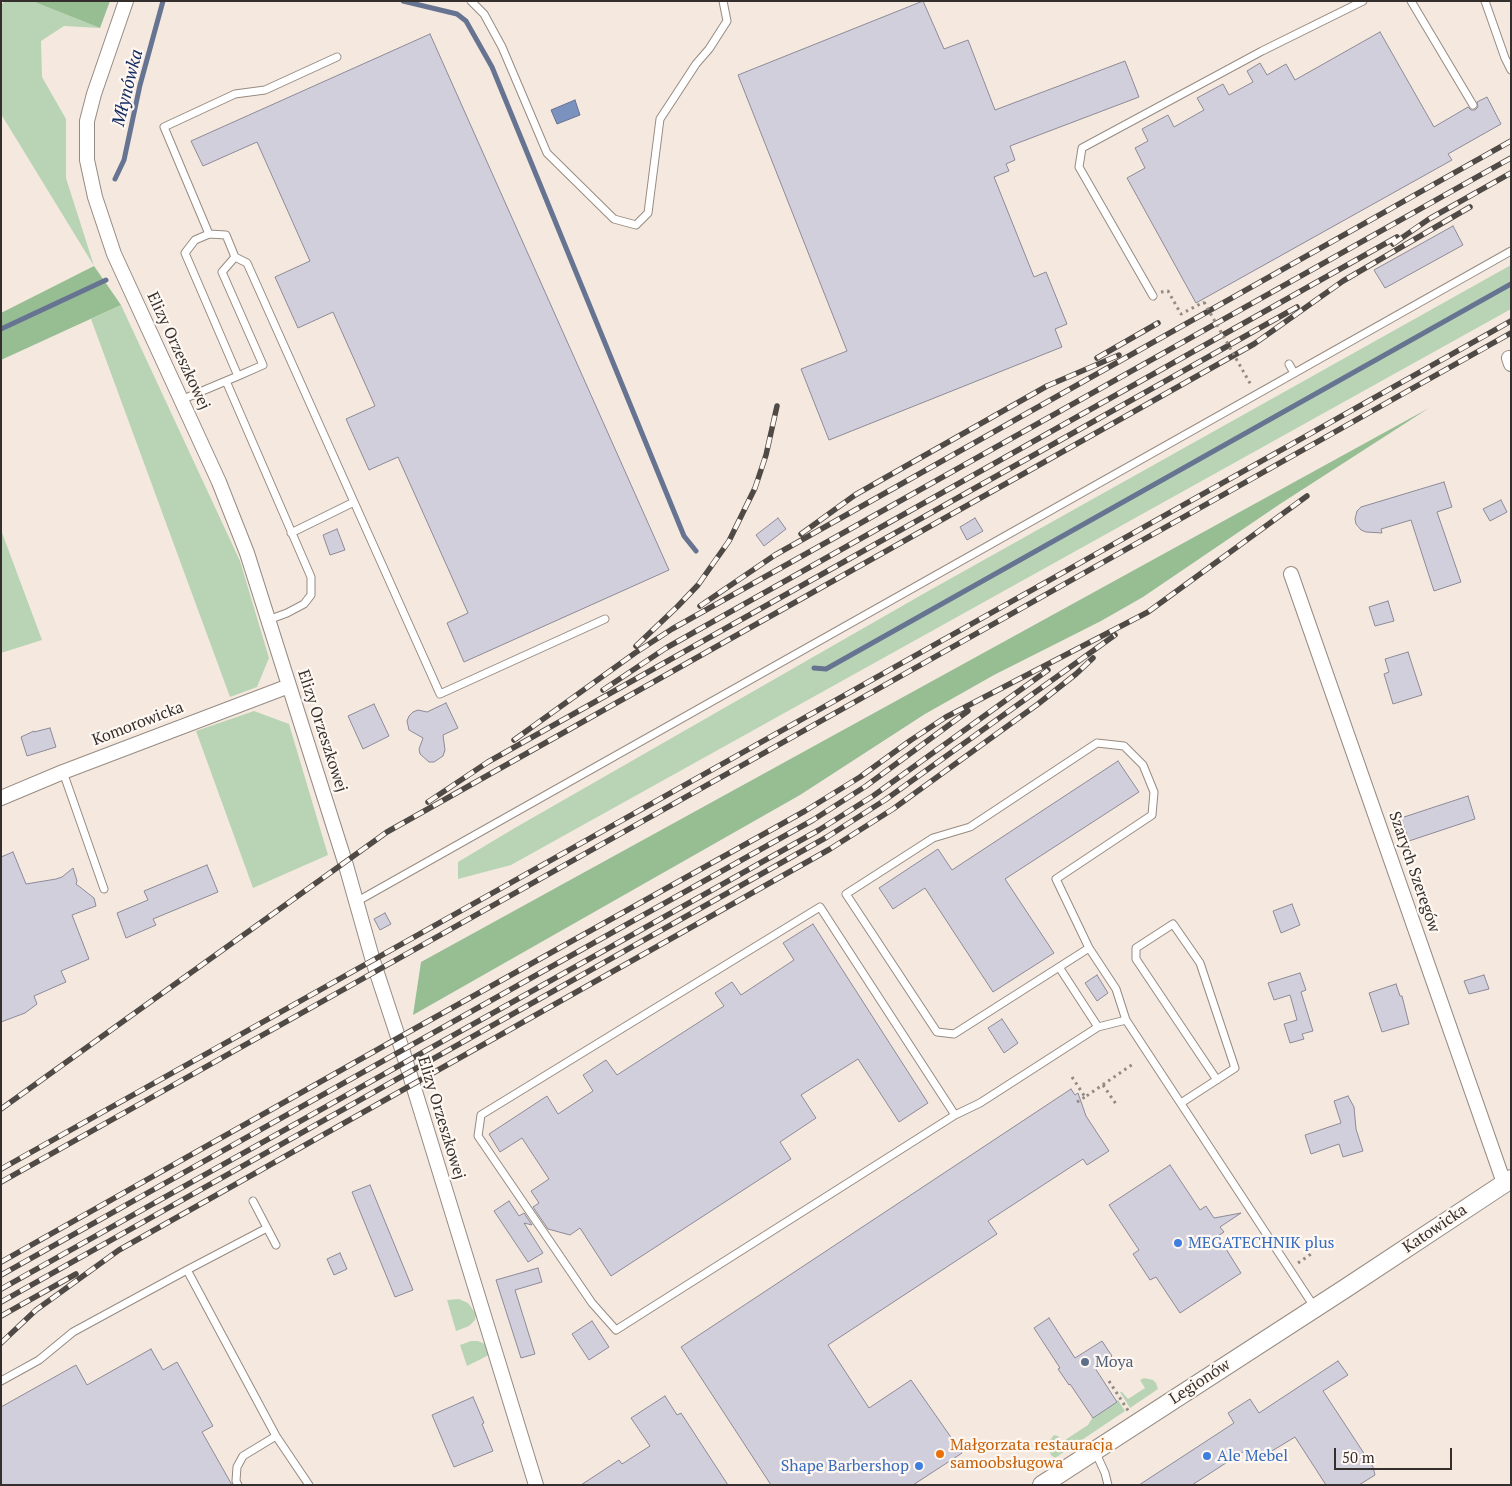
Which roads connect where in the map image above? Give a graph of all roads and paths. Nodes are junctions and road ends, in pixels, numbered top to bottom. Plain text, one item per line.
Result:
1 (126, 1) edge
2 (471, 1) edge
3 (723, 1) edge
4 (1363, 1) edge
5 (1410, 1) edge
6 (1485, 1) edge
7 (336, 57) dead end
8 (1511, 70) edge
9 (1473, 105) dead end
10 (209, 234) junction
11 (1511, 251) edge
12 (235, 257) junction
13 (1153, 296) dead end
14 (1172, 298) dead end
15 (1289, 364) dead end
16 (1294, 373) junction
17 (238, 376) junction
18 (226, 381) junction
19 (1251, 385) dead end
20 (181, 400) junction
21 (354, 502) junction
22 (292, 533) junction
23 (1291, 574) dead end
24 (605, 619) dead end
25 (267, 620) junction
26 (289, 686) junction
27 (63, 772) junction
28 (1, 798) edge
29 (104, 889) dead end
30 (356, 902) junction
31 (1089, 948) junction
32 (1059, 967) junction
33 (1126, 1020) junction
34 (1098, 1027) junction
35 (1133, 1064) dead end
36 (1072, 1077) dead end
37 (1217, 1080) junction
38 (1103, 1084) junction
39 (1085, 1097) junction
40 (1077, 1102) dead end
41 (1182, 1103) junction
42 (1116, 1104) dead end
43 (955, 1115) junction
44 (1507, 1181) edge
45 (253, 1201) dead end
46 (267, 1228) junction
47 (276, 1245) dead end
48 (1314, 1252) dead end
49 (1302, 1261) dead end
50 (187, 1270) junction
51 (1359, 1280) joint
52 (1316, 1308) junction
53 (1, 1381) edge
54 (1109, 1381) dead end
55 (1130, 1413) dead end
56 (276, 1436) junction
57 (1095, 1451) junction
58 (238, 1485) edge
59 (309, 1485) edge
60 (536, 1485) edge
61 (1042, 1485) edge
62 (1108, 1485) edge

1 - 20 street, Elizy Orzeszkowej
2 - 3 lane
4 - 13 lane
5 - 9 lane
6 - 8 lane
7 - 10 lane
10 - 12 lane
10 - 17 lane
11 - 16 lane
12 - 17 lane
12 - 21 lane
14 - 19 path, bridge
15 - 16 lane
16 - 30 lane
17 - 18 lane
18 - 20 lane
18 - 22 lane
20 - 25 street, Elizy Orzeszkowej
21 - 22 lane
21 - 24 lane
22 - 25 lane
23 - 44 street, Szarych Szeregów
25 - 26 street, Elizy Orzeszkowej
26 - 27 street, Komorowicka
26 - 30 street, Elizy Orzeszkowej
27 - 28 street, Komorowicka
27 - 29 lane
30 - 60 street, Elizy Orzeszkowej
31 - 32 lane
31 - 32 lane
31 - 33 lane
32 - 34 lane
33 - 34 lane
33 - 41 lane
34 - 43 lane
35 - 38 path
36 - 39 path
37 - 37 lane
37 - 41 lane
38 - 39 path
38 - 42 path
39 - 40 path
41 - 52 lane
43 - 43 lane
44 - 51 street, Katowicka
45 - 46 lane
46 - 47 lane
46 - 50 lane
48 - 49 path
50 - 53 lane
50 - 56 lane
51 - 52 street, Legionów
52 - 57 street, Legionów
54 - 55 path
56 - 58 lane
56 - 59 lane
57 - 61 street, Legionów
57 - 62 lane

